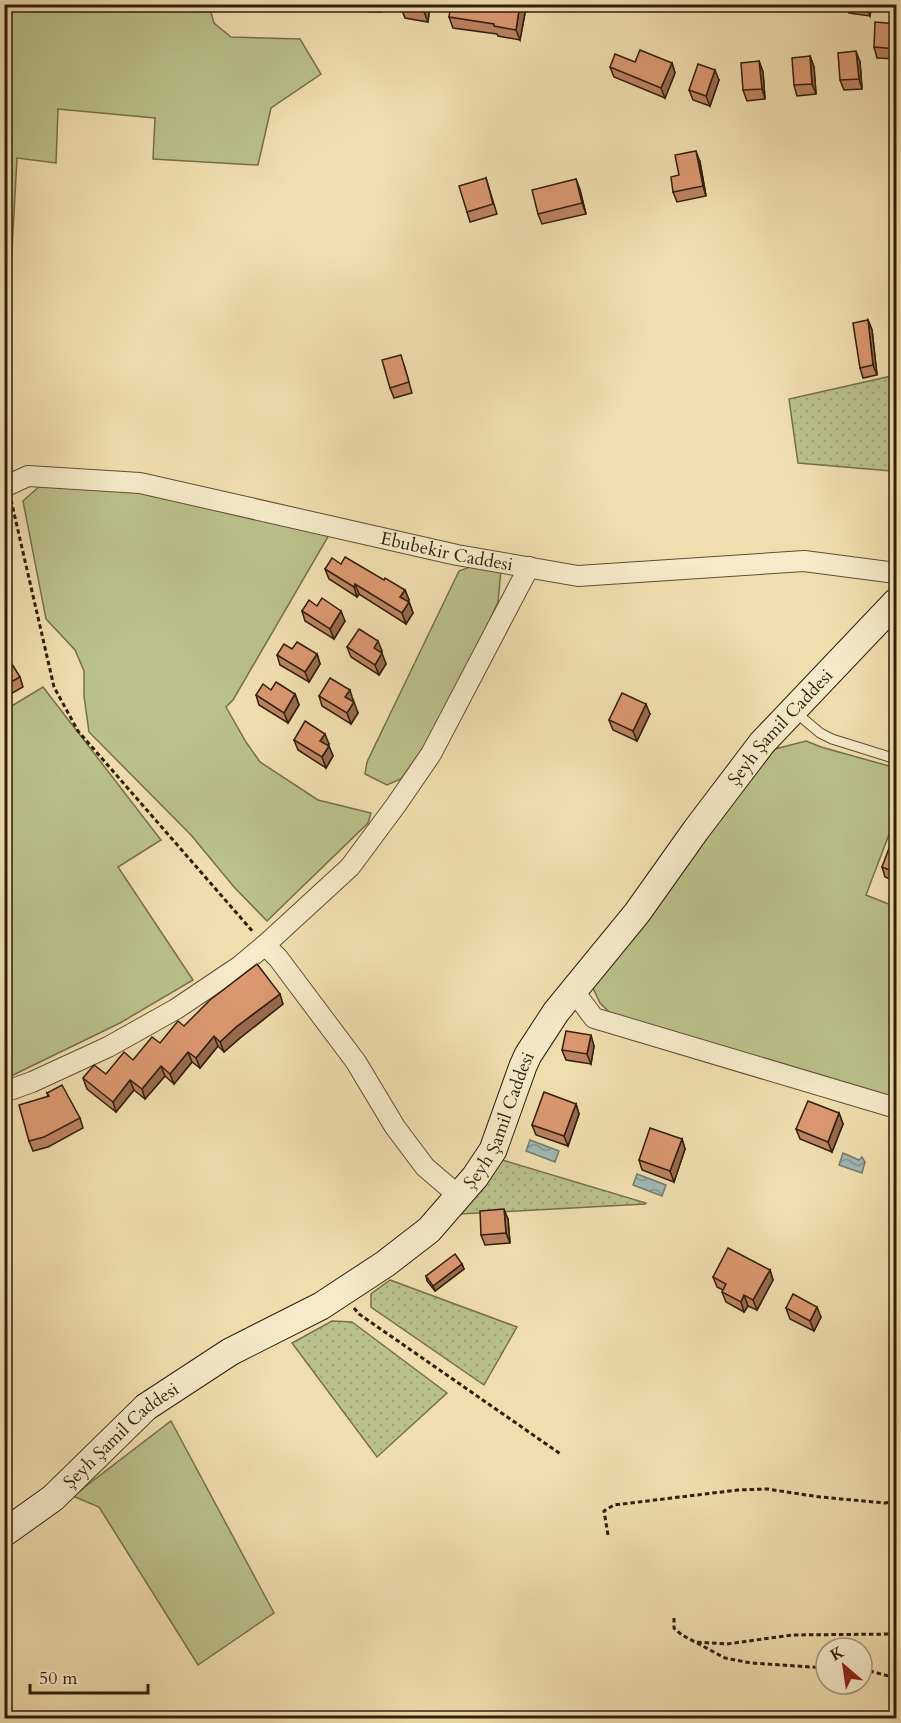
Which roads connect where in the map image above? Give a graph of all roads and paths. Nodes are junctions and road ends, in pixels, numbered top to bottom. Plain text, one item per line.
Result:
1 (6, 486) edge
2 (529, 567) junction
3 (897, 573) edge
4 (897, 602) edge
5 (793, 710) junction
6 (897, 759) edge
7 (265, 945) junction
8 (573, 990) junction
9 (4, 1092) edge
10 (897, 1108) edge
11 (460, 1197) junction
12 (343, 1292) junction
13 (562, 1455) dead end
14 (897, 1501) edge
15 (4, 1533) edge
16 (608, 1535) dead end
17 (674, 1618) dead end
18 (897, 1634) edge
19 (695, 1642) junction
20 (814, 1667) edge
21 (874, 1672) edge
22 (897, 1678) edge

1 - 2 street, Ebubekir Caddesi
1 - 7 path
2 - 3 street, Ebubekir Caddesi
2 - 7 street
4 - 5 street, Şeyh Şamil Caddesi
5 - 6 lane
5 - 8 street, Şeyh Şamil Caddesi
7 - 9 street
7 - 11 street
8 - 10 street
8 - 11 street, Şeyh Şamil Caddesi
11 - 12 street, Şeyh Şamil Caddesi
12 - 13 path
12 - 15 street, Şeyh Şamil Caddesi
14 - 16 path
17 - 19 path
18 - 19 path
19 - 20 path
21 - 22 path

